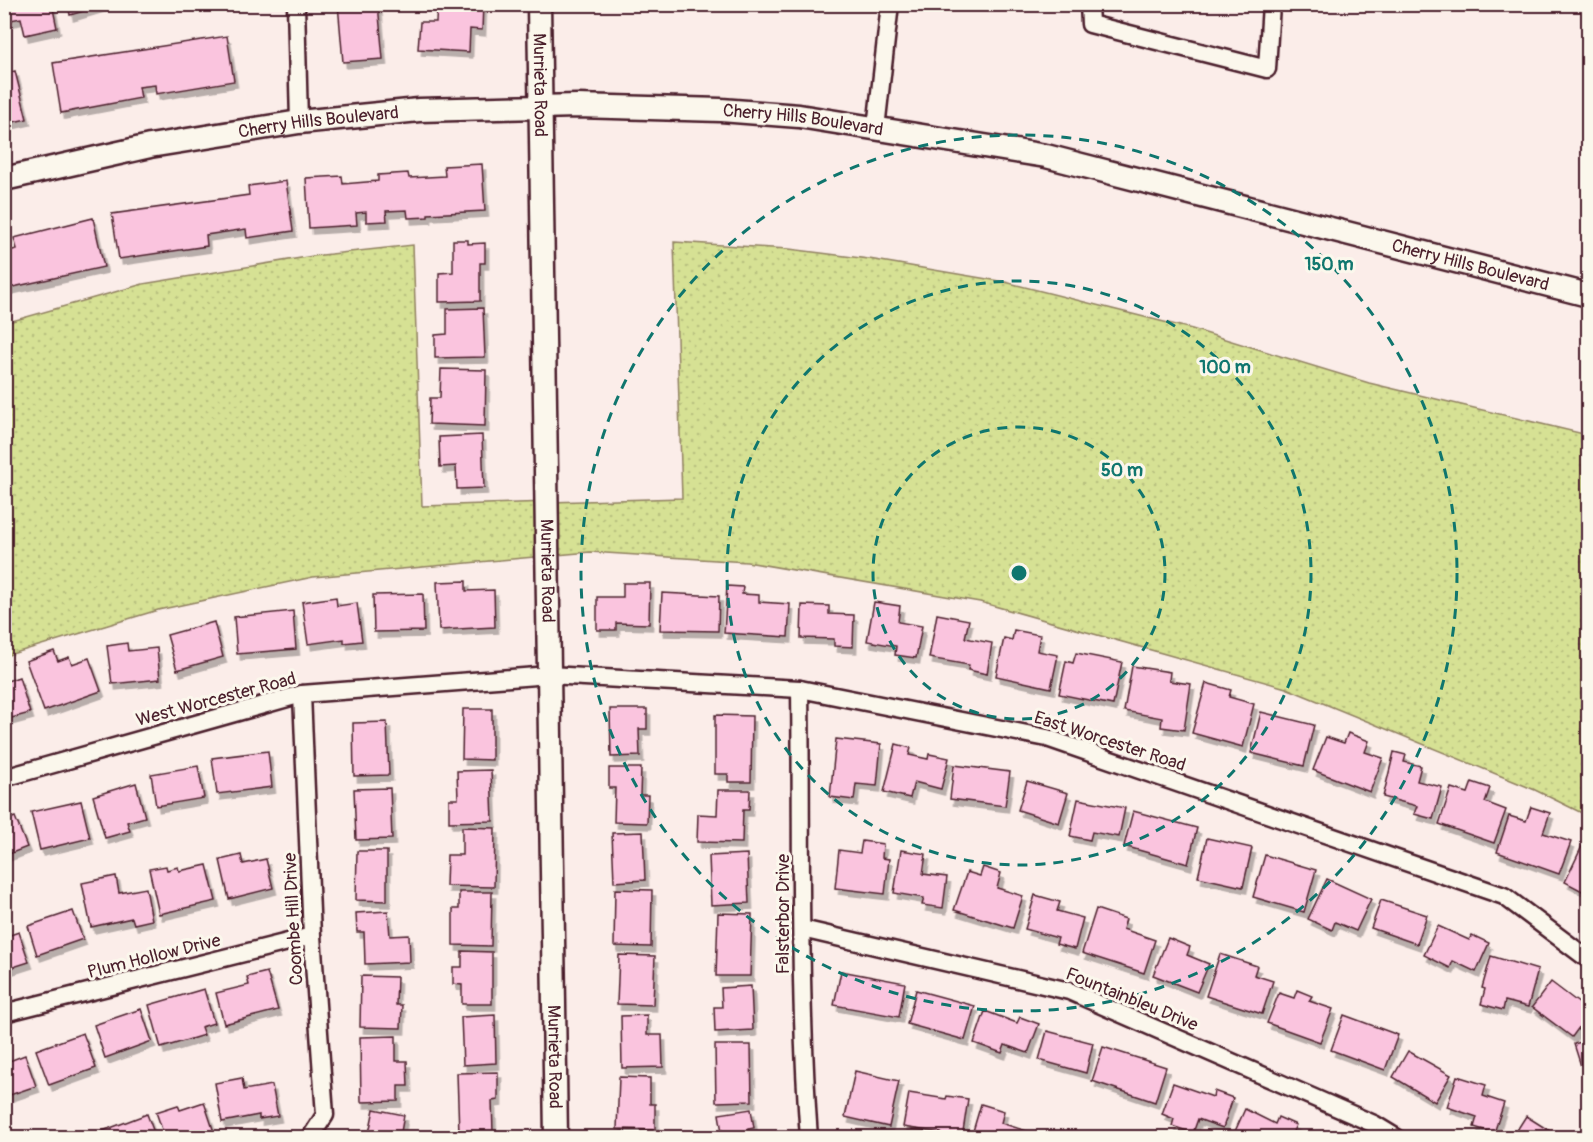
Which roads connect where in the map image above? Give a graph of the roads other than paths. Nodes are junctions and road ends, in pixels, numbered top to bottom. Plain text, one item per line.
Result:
1 (296, 4) edge
2 (539, 4) edge
3 (890, 4) edge
4 (1089, 4) edge
5 (1271, 4) edge
6 (541, 107) junction
7 (299, 122) junction
8 (876, 128) junction
9 (4, 179) edge
10 (1588, 295) edge
11 (549, 675) junction
12 (800, 689) junction
13 (302, 694) junction
14 (4, 778) edge
15 (802, 929) junction
16 (312, 936) junction
17 (1588, 959) edge
18 (4, 1013) edge
19 (310, 1137) edge
20 (556, 1137) edge
21 (809, 1137) edge
22 (1397, 1137) edge

1 - 7 street
2 - 6 street, Murrieta Road
3 - 8 street
4 - 5 street
6 - 7 street, Cherry Hills Boulevard
6 - 8 street, Cherry Hills Boulevard
6 - 11 street, Murrieta Road
7 - 9 street, Cherry Hills Boulevard
8 - 10 street, Cherry Hills Boulevard
11 - 12 street, East Worcester Road
11 - 13 street, West Worcester Road
11 - 20 street, Murrieta Road
12 - 15 street, Falsterbor Drive
12 - 17 street, East Worcester Road
13 - 14 street, West Worcester Road
13 - 16 street, Coombe Hill Drive
15 - 21 street, Falsterbor Drive
15 - 22 street, Fountainbleu Drive
16 - 18 street, Plum Hollow Drive
16 - 19 street, Coombe Hill Drive

